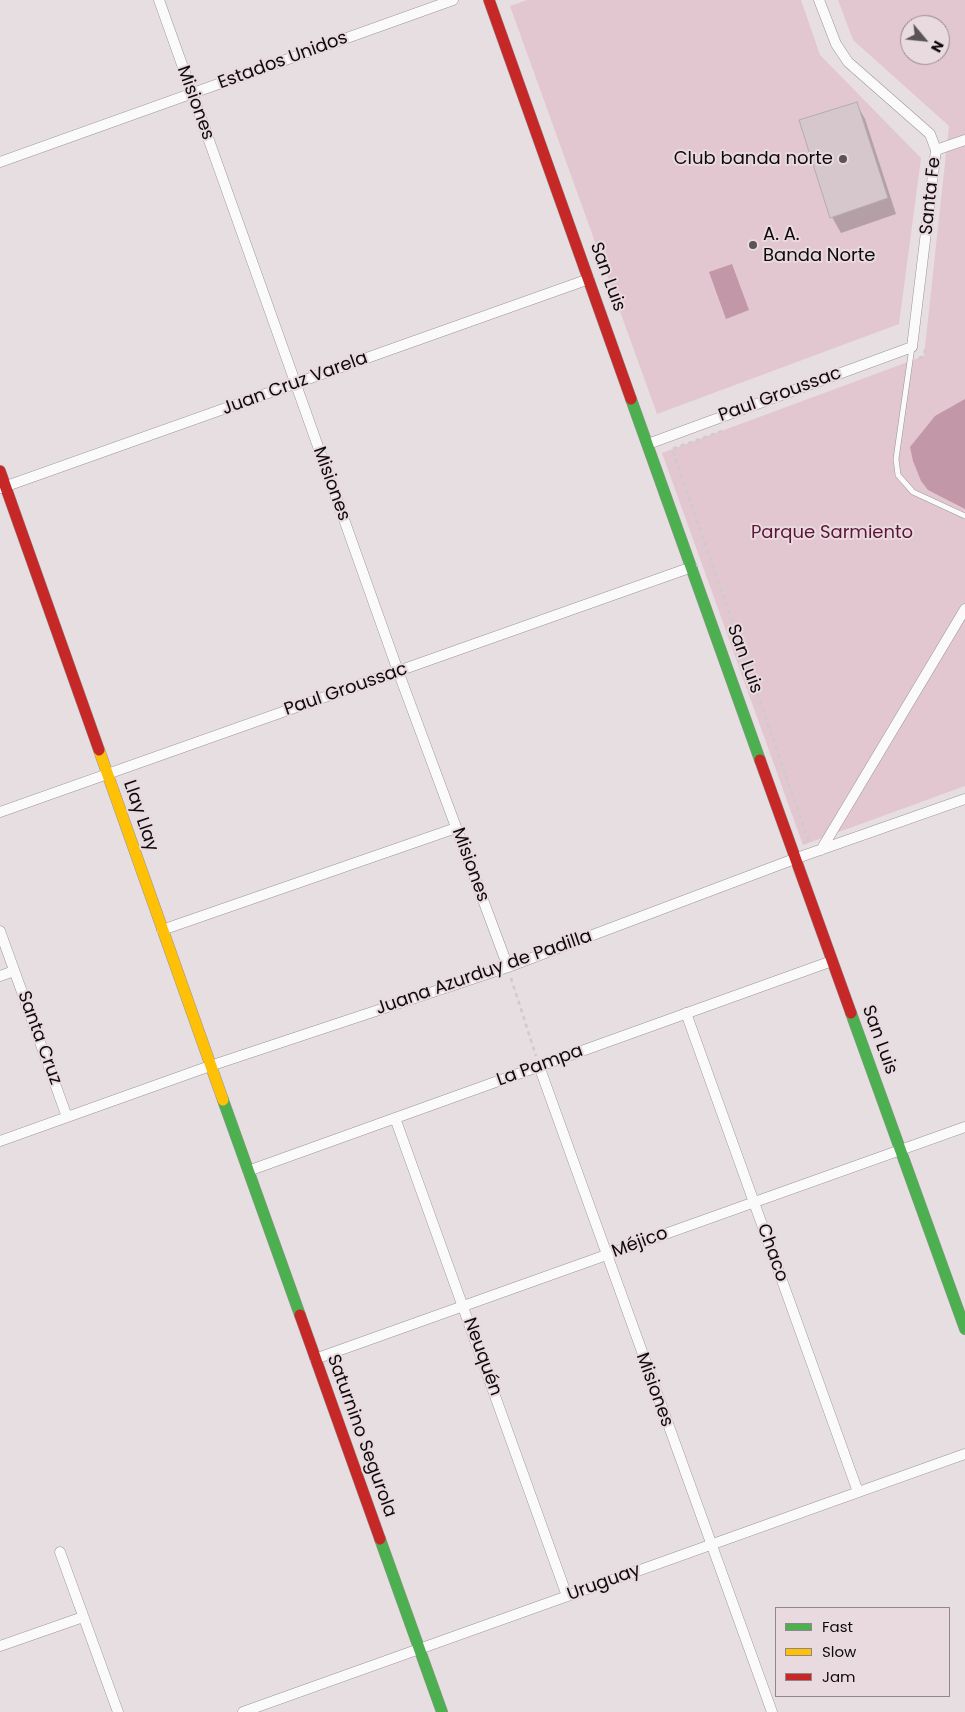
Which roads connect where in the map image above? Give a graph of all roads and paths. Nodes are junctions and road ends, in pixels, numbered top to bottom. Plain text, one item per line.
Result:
1 (159, 0) edge
2 (453, 0) edge
3 (489, 0) edge
4 (819, 0) edge
5 (192, 93) junction
6 (965, 140) edge
7 (936, 150) junction
8 (0, 162) edge
9 (588, 279) junction
10 (912, 347) junction
11 (925, 348) dead end
12 (910, 361) junction
13 (296, 384) junction
14 (727, 429) dead end
15 (648, 444) junction
16 (0, 471) edge
17 (3, 487) edge
18 (965, 516) edge
19 (692, 567) junction
20 (965, 609) edge
21 (398, 671) junction
22 (107, 774) junction
23 (965, 799) edge
24 (0, 812) edge
25 (456, 828) junction
26 (829, 836) junction
27 (821, 850) junction
28 (797, 858) junction
29 (162, 930) junction
30 (0, 931) edge
31 (832, 961) junction
32 (508, 967) junction
33 (14, 971) junction
34 (0, 976) edge
35 (686, 1013) junction
36 (210, 1066) junction
37 (539, 1066) junction
38 (68, 1116) junction
39 (395, 1118) junction
40 (965, 1127) edge
41 (0, 1141) edge
42 (901, 1150) junction
43 (248, 1171) junction
44 (754, 1202) junction
45 (606, 1256) junction
46 (464, 1306) junction
47 (965, 1329) edge
48 (315, 1359) junction
49 (965, 1454) edge
50 (858, 1492) junction
51 (710, 1545) junction
52 (60, 1552) dead end
53 (567, 1596) junction
54 (83, 1617) junction
55 (0, 1646) edge
56 (420, 1649) junction
57 (264, 1708) edge
58 (118, 1712) edge
59 (243, 1712) edge
60 (442, 1712) edge
61 (772, 1712) edge

1 - 5 street, Misiones
2 - 5 street, Estados Unidos
3 - 9 street, San Luis
4 - 7 street, Santa Fe
5 - 8 street, Estados Unidos
5 - 13 street, Misiones
6 - 7 street
7 - 10 street, Santa Fe
9 - 13 street, Juan Cruz Varela
9 - 15 street, San Luis
10 - 12 lane
10 - 15 street, Paul Groussac
11 - 12 path
12 - 18 lane
13 - 17 street, Juan Cruz Varela
13 - 21 street, Misiones
14 - 26 path
15 - 19 street, San Luis
16 - 17 street, Llay Llay
17 - 22 street, Llay Llay
19 - 21 street, Paul Groussac
19 - 28 street, San Luis
20 - 26 street
21 - 22 street, Paul Groussac
21 - 25 street, Misiones
22 - 24 street, Paul Groussac
22 - 29 street, Llay Llay
23 - 27 street, Juana Azurduy de Padilla
25 - 29 street
25 - 32 street, Misiones
26 - 27 street
27 - 28 street, Juana Azurduy de Padilla
28 - 31 street, San Luis
28 - 32 street, Juana Azurduy de Padilla
29 - 36 street, Llay Llay
30 - 33 street, Santa Cruz
31 - 35 street, La Pampa
31 - 42 street, San Luis
32 - 36 street, Juana Azurduy de Padilla
32 - 37 path
33 - 34 street
33 - 38 street, Santa Cruz
35 - 37 street, La Pampa
35 - 44 street, Chaco
36 - 38 street, Juana Azurduy de Padilla
36 - 43 street, Llay Llay
37 - 39 street, La Pampa
37 - 45 street, Misiones
38 - 41 street, Juana Azurduy de Padilla
39 - 43 street, La Pampa
39 - 46 street, Neuquén
40 - 42 street, Méjico
42 - 44 street, Méjico
42 - 47 street, San Luis
43 - 48 street, Saturnino Segurola
44 - 45 street, Méjico
44 - 50 street, Chaco
45 - 46 street, Méjico
45 - 51 street, Misiones
46 - 48 street, Méjico
46 - 53 street, Neuquén
48 - 56 street, Saturnino Segurola
49 - 50 street, Uruguay
50 - 51 street, Uruguay
51 - 53 street, Uruguay
51 - 61 street, Misiones
52 - 54 street
53 - 56 street, Uruguay
54 - 55 street
54 - 58 street
56 - 57 street, Uruguay
56 - 60 street, Saturnino Segurola
57 - 59 street, Uruguay

